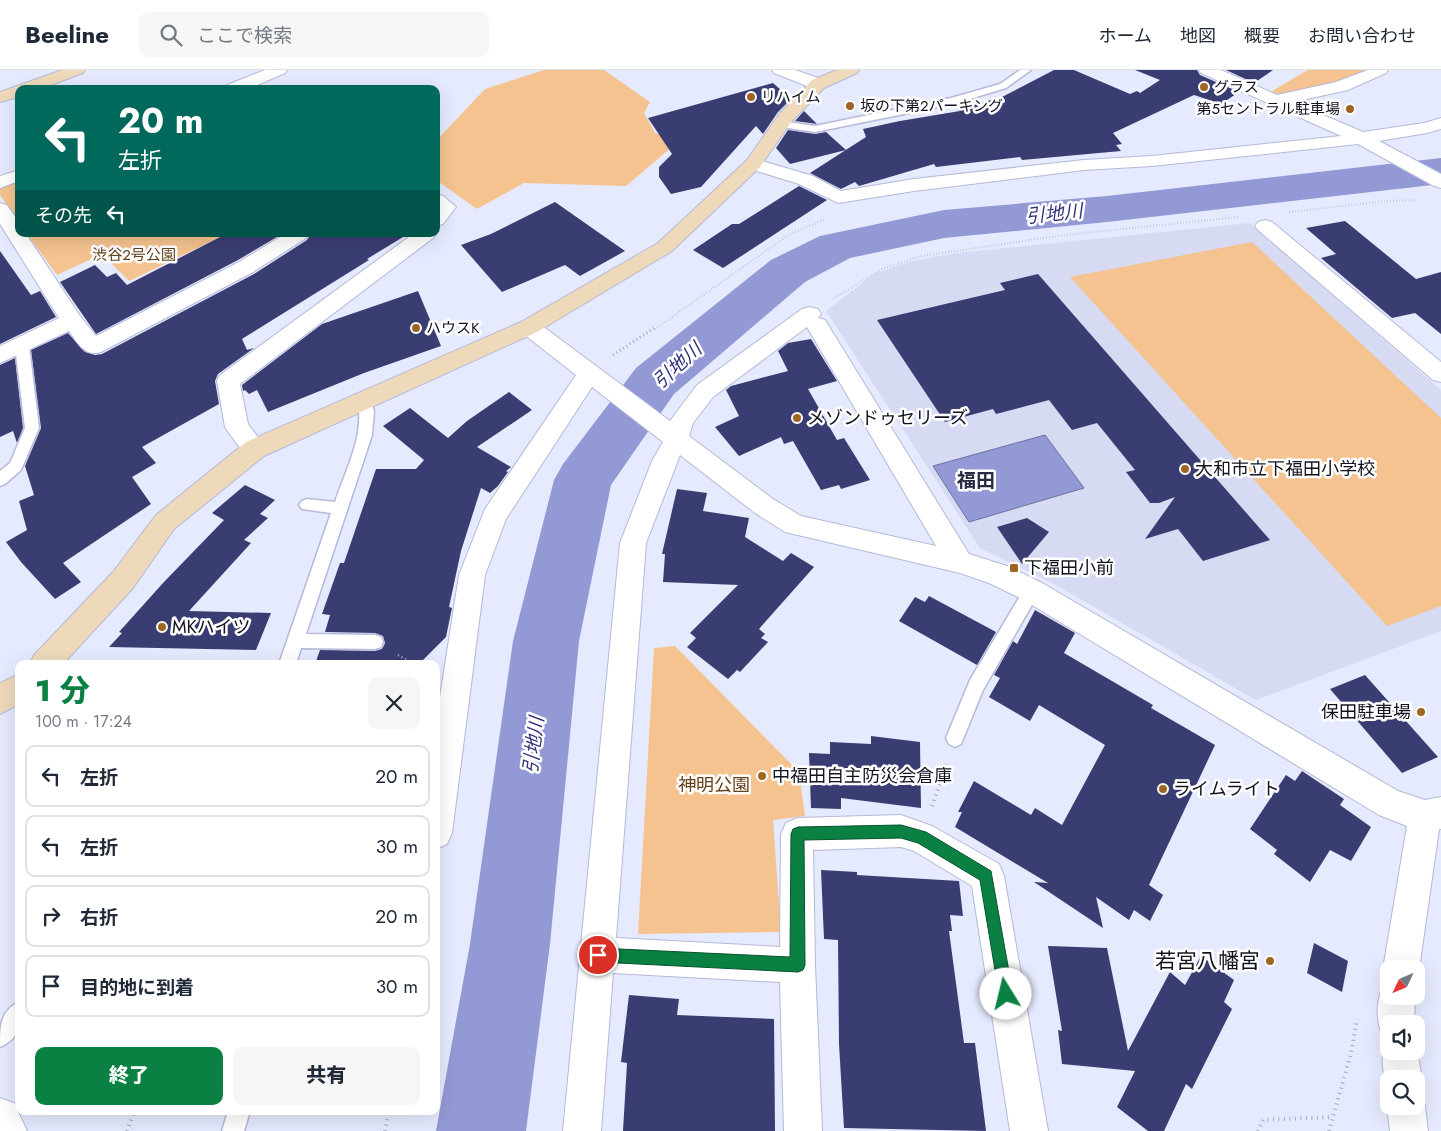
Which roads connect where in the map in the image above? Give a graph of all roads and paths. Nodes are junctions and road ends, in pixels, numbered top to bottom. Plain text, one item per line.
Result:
1 (77, 70) edge
2 (279, 70) edge
3 (780, 70) edge
4 (851, 70) edge
5 (1026, 70) edge
6 (1208, 70) edge
7 (1380, 70) edge
8 (262, 77) junction
9 (818, 84) junction
10 (35, 85) edge
11 (243, 85) edge
12 (273, 85) edge
13 (15, 92) edge
14 (0, 97) edge
15 (1274, 100) junction
16 (1441, 123) edge
17 (781, 124) junction
18 (1361, 138) junction
19 (753, 164) junction
20 (15, 176) edge
21 (0, 182) edge
22 (1441, 182) edge
23 (1420, 200) dead end
24 (440, 203) edge
25 (0, 209) edge
26 (1282, 213) dead end
27 (440, 215) edge
28 (1244, 217) dead end
29 (830, 218) dead end
30 (1265, 226) dead end
31 (15, 232) edge
32 (18, 237) edge
33 (294, 237) edge
34 (422, 237) edge
35 (813, 320) junction
36 (72, 321) junction
37 (529, 327) junction
38 (22, 346) junction
39 (0, 355) edge
40 (1441, 374) edge
41 (593, 377) junction
42 (364, 399) junction
43 (671, 434) junction
44 (255, 448) junction
45 (0, 480) edge
46 (307, 506) dead end
47 (340, 508) junction
48 (960, 562) junction
49 (1032, 591) junction
50 (294, 641) junction
51 (375, 642) dead end
52 (48, 660) edge
53 (288, 660) edge
54 (15, 691) edge
55 (0, 700) edge
56 (955, 738) joint
57 (935, 798) dead end
58 (440, 804) edge
59 (1433, 814) edge
60 (598, 955) junction
61 (1403, 960) edge
62 (798, 965) junction
63 (15, 1017) edge
64 (0, 1036) edge
65 (1351, 1053) dead end
66 (133, 1115) edge
67 (238, 1115) edge
68 (388, 1115) edge
69 (1407, 1115) edge
70 (1333, 1116) junction
71 (0, 1117) edge
72 (8, 1131) edge
73 (127, 1131) edge
74 (233, 1131) edge
75 (385, 1131) edge
76 (582, 1131) edge
77 (803, 1131) edge
78 (1029, 1131) edge
79 (1258, 1131) edge
80 (1329, 1131) edge
81 (1409, 1131) edge

1 - 10 street
2 - 8 street
3 - 9 street
4 - 9 street
5 - 17 lane
6 - 15 street
7 - 15 street
8 - 11 street
8 - 12 street
9 - 17 street
13 - 14 street
15 - 18 street
16 - 18 street
17 - 19 street
18 - 19 street
18 - 22 street
19 - 37 street
20 - 21 street
23 - 26 path
24 - 27 street
25 - 31 street
28 - 35 path
29 - 41 path
30 - 40 street
32 - 36 street
33 - 36 street
34 - 44 street
35 - 43 street
35 - 48 street
36 - 38 street
37 - 41 street
37 - 42 street
38 - 39 street
38 - 45 lane
41 - 43 street
41 - 58 street
42 - 44 street
42 - 47 lane
43 - 48 street
43 - 60 street
44 - 52 street
46 - 47 lane
47 - 50 lane
48 - 49 street
49 - 56 lane
49 - 59 street
50 - 51 lane
50 - 53 lane
54 - 55 street
56 - 57 path
59 - 61 street
60 - 62 street
60 - 76 street
62 - 77 street
62 - 78 street
63 - 64 lane
65 - 70 path
66 - 73 path
67 - 74 lane
68 - 75 path
69 - 81 street
70 - 79 path
70 - 80 path
71 - 72 street

